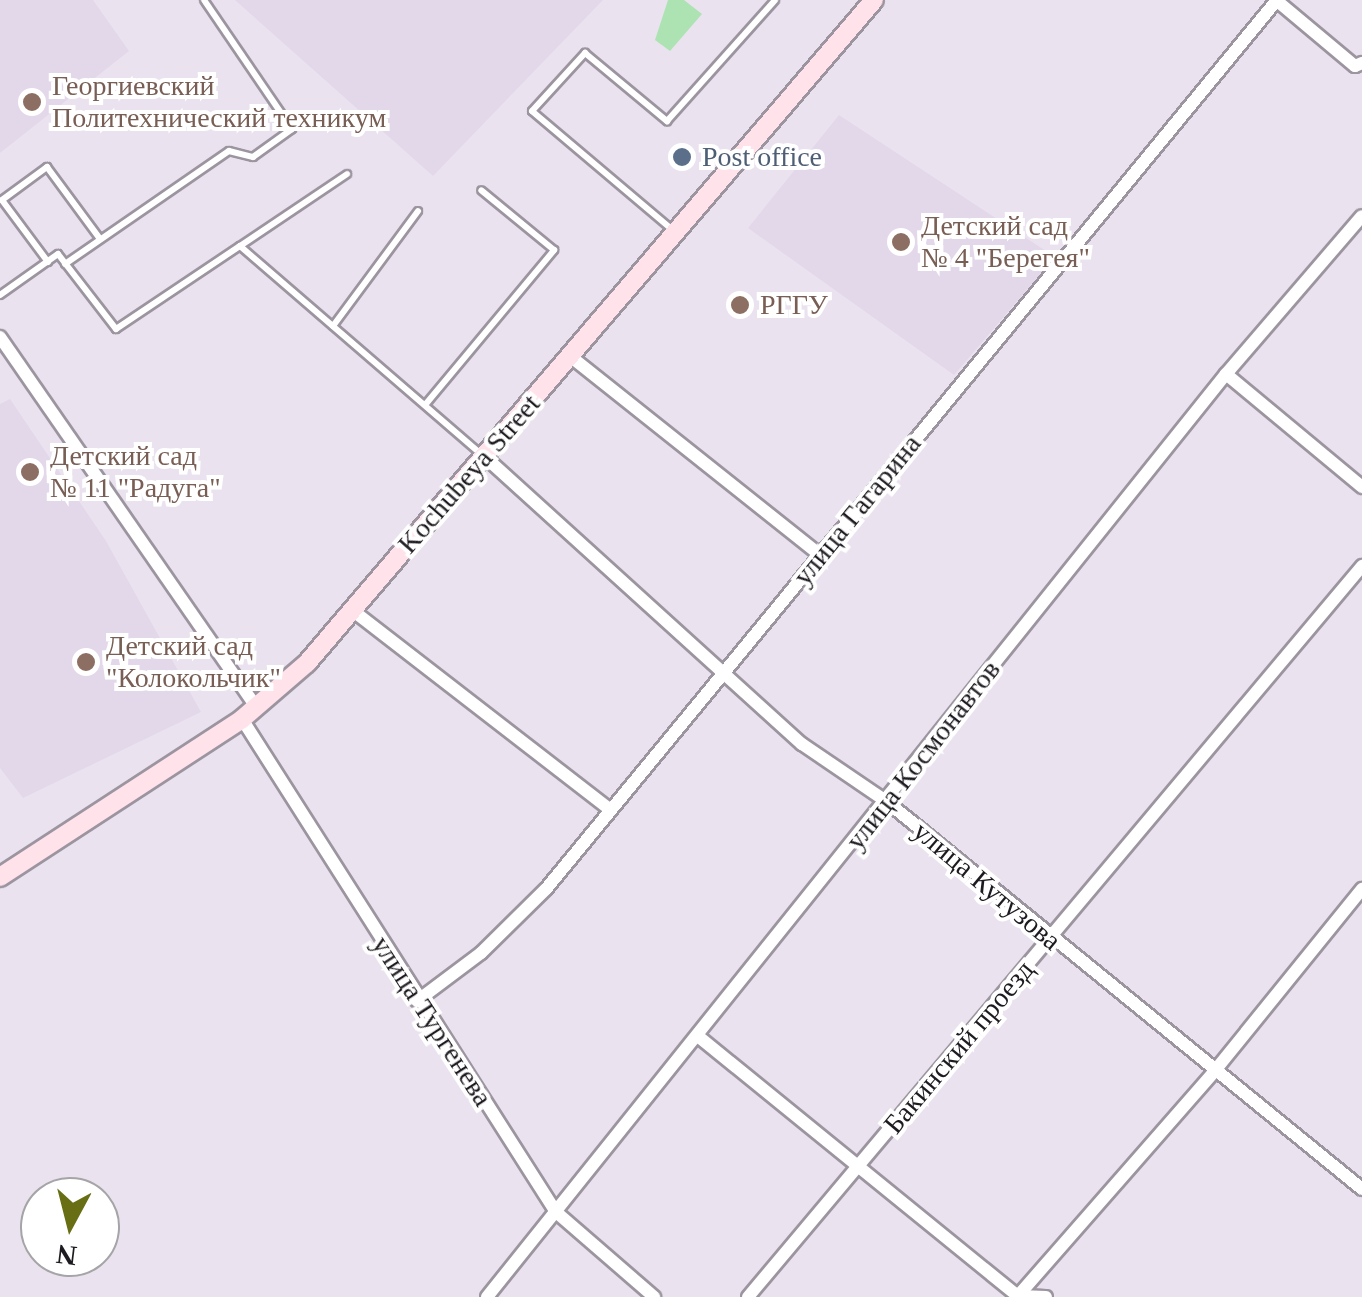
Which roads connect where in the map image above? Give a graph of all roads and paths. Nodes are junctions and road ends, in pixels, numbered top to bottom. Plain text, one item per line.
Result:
1 (204, 0) edge
2 (775, 0) edge
3 (874, 0) edge
4 (1277, 0) edge
5 (1362, 64) edge
6 (346, 174) dead end
7 (481, 190) dead end
8 (418, 210) dead end
9 (1362, 216) edge
10 (676, 232) junction
11 (100, 240) junction
12 (240, 246) junction
13 (48, 262) junction
14 (65, 264) junction
15 (0, 296) edge
16 (333, 326) junction
17 (0, 337) edge
18 (570, 356) junction
19 (1226, 374) junction
20 (425, 406) junction
21 (484, 456) junction
22 (1362, 488) edge
23 (820, 555) junction
24 (1362, 566) edge
25 (352, 610) junction
26 (722, 676) junction
27 (249, 713) junction
28 (886, 801) junction
29 (611, 810) junction
30 (0, 877) edge
31 (1360, 894) edge
32 (1048, 938) junction
33 (417, 1001) junction
34 (699, 1037) junction
35 (1213, 1073) junction
36 (858, 1169) junction
37 (1362, 1189) edge
38 (556, 1212) junction
39 (1018, 1296) edge
40 (487, 1297) edge
41 (654, 1297) edge
42 (748, 1297) edge
43 (1046, 1297) edge

1 - 11 lane
2 - 10 lane
3 - 10 main road, Kochubeya Street
4 - 5 street
4 - 23 street, улица Гагарина
6 - 12 lane
7 - 20 lane
8 - 16 lane
9 - 19 street, улица Космонавтов
10 - 18 main road, Kochubeya Street
11 - 13 lane
11 - 14 lane
12 - 14 lane
12 - 16 lane
13 - 14 lane
13 - 15 lane
16 - 20 lane
17 - 27 street, улица Тургенева
18 - 21 main road, Kochubeya Street
18 - 23 street
19 - 22 street
19 - 28 street, улица Космонавтов
20 - 21 lane
21 - 25 main road, Kochubeya Street
21 - 26 street, улица Кутузова
23 - 26 street, улица Гагарина
24 - 32 street, Бакинский проезд
25 - 27 main road, Kochubeya Street
25 - 29 street
26 - 28 street, улица Кутузова
26 - 29 street, улица Гагарина
27 - 30 main road, Kochubeya Street
27 - 33 street, улица Тургенева
28 - 32 street, улица Кутузова
28 - 34 street, улица Космонавтов
29 - 33 street, улица Гагарина
31 - 35 street
32 - 35 street, улица Кутузова
32 - 36 street, Бакинский проезд
33 - 38 street, улица Тургенева
34 - 36 street
34 - 38 street, улица Космонавтов
35 - 37 street, улица Кутузова
35 - 39 street
36 - 39 street
36 - 42 street, Бакинский проезд
38 - 40 street, улица Космонавтов
38 - 41 street, улица Тургенева
39 - 43 street

